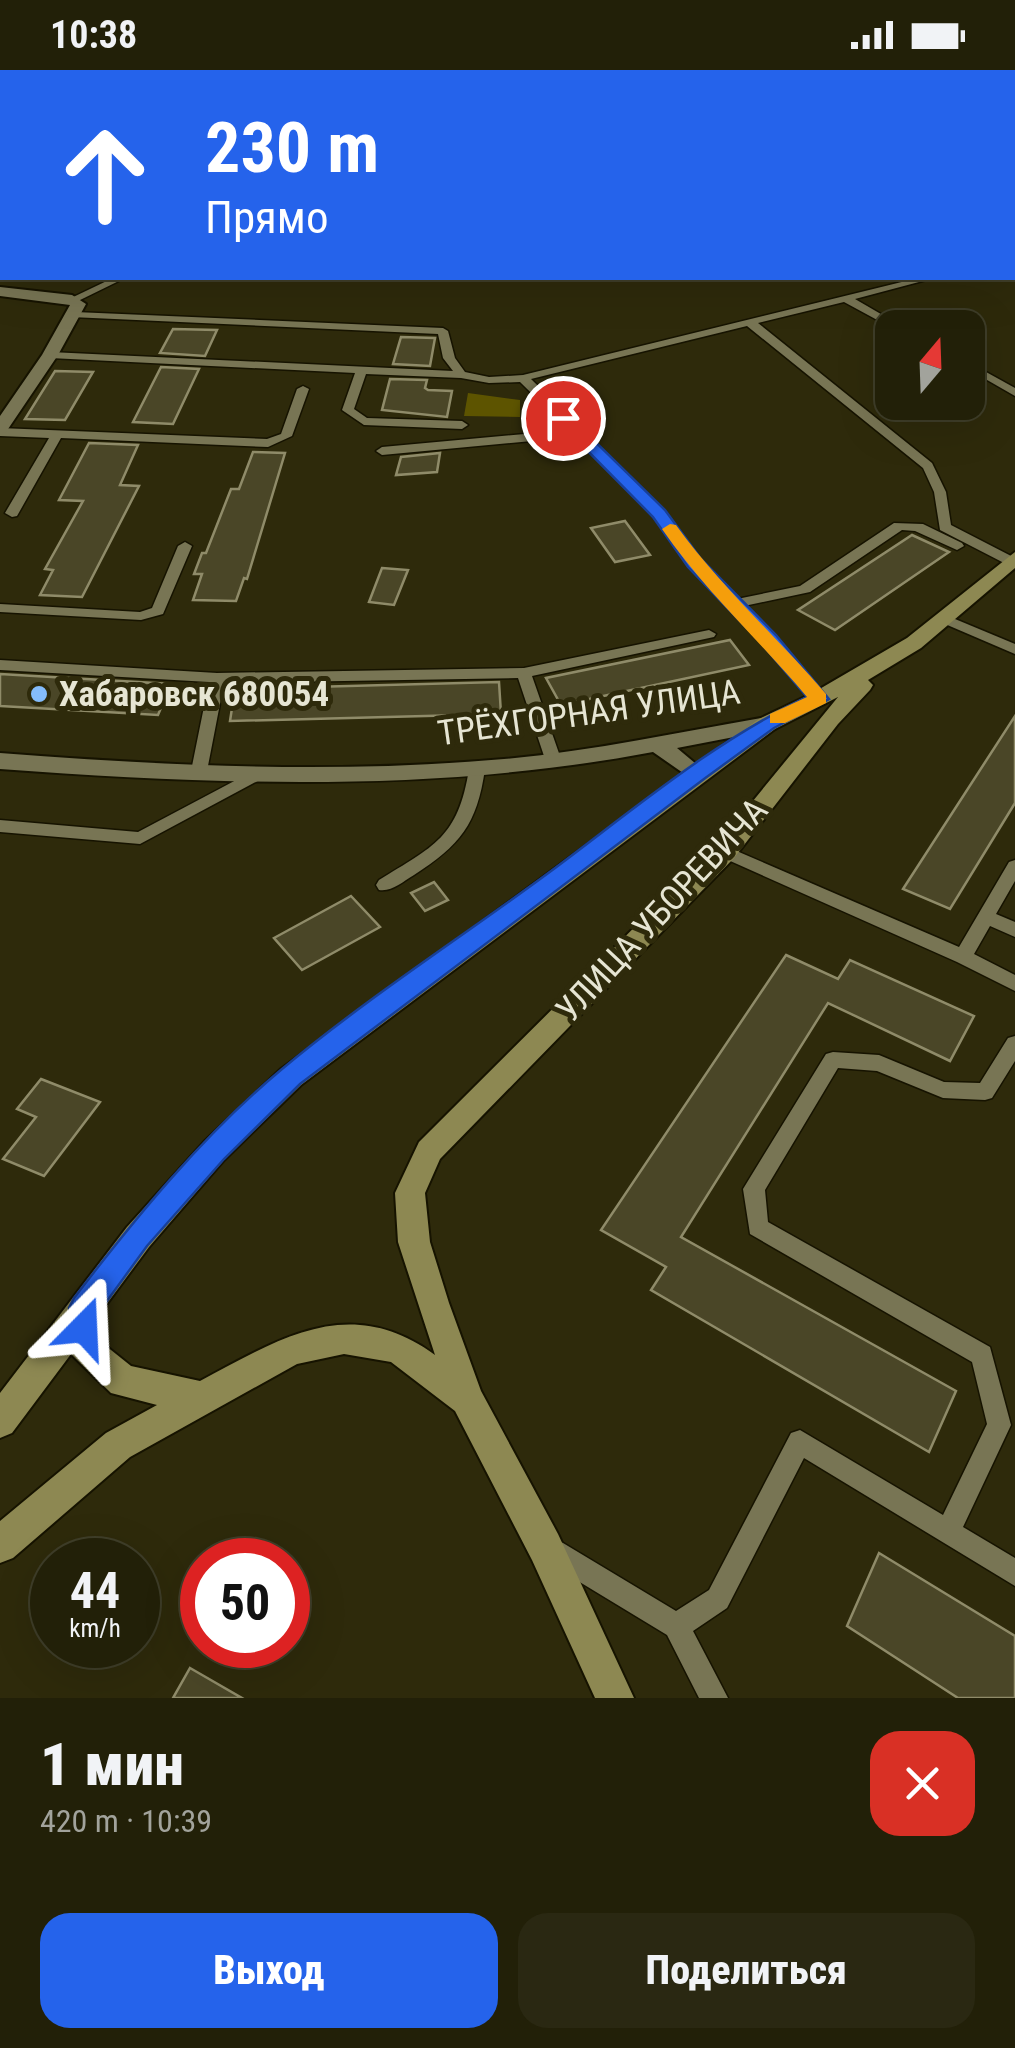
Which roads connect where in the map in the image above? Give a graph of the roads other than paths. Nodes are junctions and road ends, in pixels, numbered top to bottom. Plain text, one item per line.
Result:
1 (117, 280) edge
2 (920, 280) edge
3 (0, 291) edge
4 (844, 297) junction
5 (73, 307) junction
6 (875, 314) edge
7 (748, 321) junction
8 (50, 354) junction
9 (362, 370) junction
10 (461, 375) junction
11 (985, 375) edge
12 (523, 378) junction
13 (303, 389) dead end
14 (1015, 393) edge
15 (462, 425) dead end
16 (0, 430) edge
17 (577, 433) junction
18 (57, 435) junction
19 (382, 452) dead end
20 (12, 513) dead end
21 (185, 546) dead end
22 (1010, 562) edge
23 (734, 604) junction
24 (0, 608) edge
25 (943, 618) junction
26 (709, 634) dead end
27 (1015, 648) edge
28 (887, 660) junction
29 (0, 665) edge
30 (524, 673) junction
31 (217, 678) junction
32 (819, 699) junction
33 (767, 724) junction
34 (655, 742) junction
35 (553, 759) junction
36 (0, 761) edge
37 (477, 769) junction
38 (199, 771) junction
39 (259, 773) junction
40 (696, 774) junction
41 (0, 826) edge
42 (725, 852) junction
43 (1015, 866) edge
44 (385, 886) dead end
45 (986, 916) junction
46 (1015, 930) edge
47 (963, 957) junction
48 (1015, 984) edge
49 (1015, 1044) edge
50 (84, 1308) junction
51 (198, 1398) junction
52 (466, 1399) junction
53 (0, 1421) edge
54 (948, 1532) junction
55 (0, 1545) edge
56 (544, 1546) junction
57 (1015, 1573) edge
58 (676, 1626) junction
59 (615, 1698) edge
60 (714, 1698) edge

1 - 5 lane
2 - 4 lane
3 - 5 street
4 - 6 lane
4 - 7 lane
5 - 8 street
5 - 10 lane
7 - 12 lane
7 - 22 lane
8 - 9 lane
8 - 16 street
9 - 10 lane
9 - 15 lane
10 - 12 lane
11 - 14 lane
12 - 17 lane
13 - 18 lane
16 - 18 lane
17 - 19 lane
17 - 23 lane
18 - 20 lane
21 - 24 lane
22 - 23 lane
22 - 25 main road
23 - 32 lane
25 - 27 lane
25 - 28 main road
26 - 30 lane
28 - 32 main road, УЛИЦА УБОРЕВИЧА
28 - 42 main road, УЛИЦА УБОРЕВИЧА
29 - 31 lane
30 - 31 lane
30 - 35 lane
31 - 38 lane
32 - 33 main road, УЛИЦА УБОРЕВИЧА
33 - 34 street, ТРЁХГОРНАЯ УЛИЦА
33 - 40 main road, УЛИЦА УБОРЕВИЧА
34 - 35 street, ТРЁХГОРНАЯ УЛИЦА
34 - 40 street
35 - 37 street, ТРЁХГОРНАЯ УЛИЦА
36 - 38 street, ТРЁХГОРНАЯ УЛИЦА
37 - 39 street, ТРЁХГОРНАЯ УЛИЦА
37 - 44 lane
38 - 39 street, ТРЁХГОРНАЯ УЛИЦА
39 - 41 lane
40 - 50 main road, УЛИЦА УБОРЕВИЧА
42 - 47 lane
42 - 52 main road, УЛИЦА УБОРЕВИЧА
43 - 45 lane
45 - 46 lane
45 - 47 lane
47 - 48 lane
49 - 54 lane
50 - 51 main road
50 - 53 main road, УЛИЦА УБОРЕВИЧА
51 - 52 main road
51 - 55 main road
52 - 56 main road
54 - 57 lane
54 - 58 lane
56 - 58 lane
56 - 59 main road
58 - 60 lane

